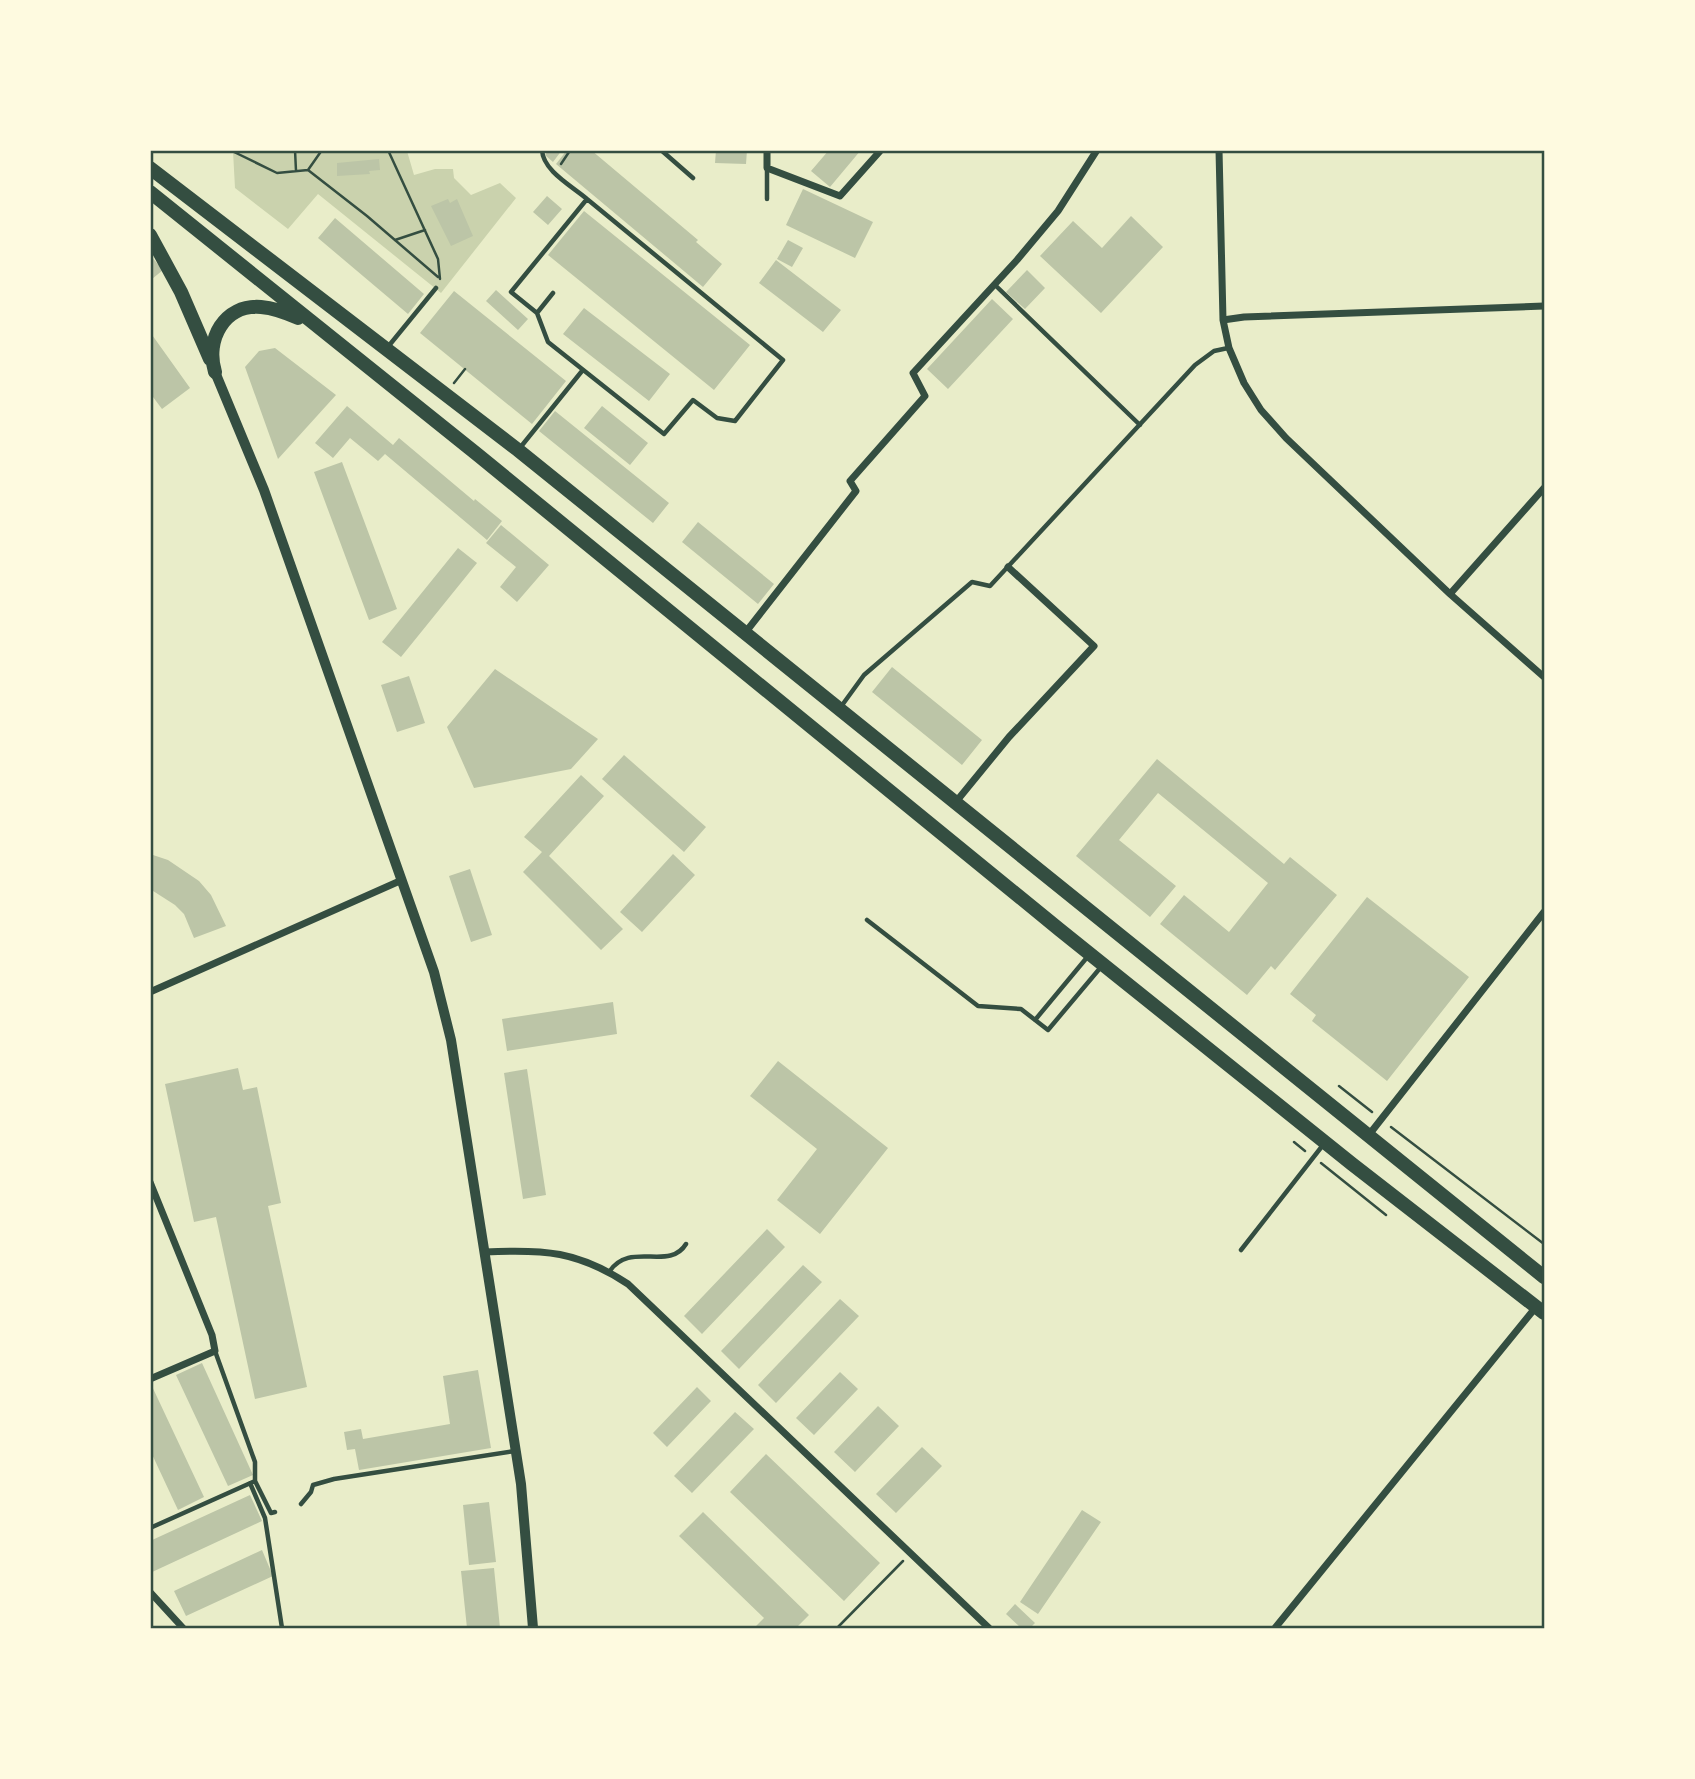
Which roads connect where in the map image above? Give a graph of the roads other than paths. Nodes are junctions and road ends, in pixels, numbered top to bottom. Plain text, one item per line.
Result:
1 (542, 150) edge
2 (661, 150) edge
3 (767, 150) edge
4 (881, 150) edge
5 (1097, 150) edge
6 (1219, 150) edge
7 (150, 168) edge
8 (767, 168) junction
9 (693, 178) dead end
10 (150, 192) edge
11 (587, 199) junction
12 (767, 199) dead end
13 (150, 234) edge
14 (995, 285) junction
15 (436, 289) road end
16 (553, 293) dead end
17 (1545, 306) edge
18 (537, 313) junction
19 (1223, 320) junction
20 (315, 326) junction
21 (1229, 348) junction
22 (387, 349) junction
23 (582, 371) junction
24 (215, 372) junction
25 (1140, 425) junction
26 (518, 450) junction
27 (1545, 488) edge
28 (1007, 567) junction
29 (1450, 594) junction
30 (745, 633) junction
31 (1545, 677) edge
32 (840, 709) junction
33 (955, 803) junction
34 (402, 880) junction
35 (1545, 912) edge
36 (867, 920) dead end
37 (1090, 954) junction
38 (1103, 964) junction
39 (150, 992) edge
40 (1035, 1020) junction
41 (1367, 1137) junction
42 (1325, 1142) junction
43 (150, 1182) edge
44 (686, 1244) dead end
45 (1241, 1250) dead end
46 (485, 1251) junction
47 (609, 1272) junction
48 (1545, 1277) edge
49 (1541, 1310) edge
50 (215, 1351) junction
51 (150, 1379) edge
52 (516, 1451) junction
53 (253, 1482) junction
54 (302, 1504) dead end
55 (275, 1512) dead end
56 (150, 1528) edge
57 (150, 1592) edge
58 (183, 1629) edge
59 (282, 1629) edge
60 (533, 1629) edge
61 (989, 1629) edge
62 (1275, 1629) edge

1 - 11 lane
2 - 9 lane
3 - 8 street
4 - 8 street
5 - 14 street
6 - 19 street
7 - 22 main road
8 - 12 lane
10 - 20 main road
11 - 18 lane
11 - 23 lane
13 - 24 main road
14 - 25 lane
14 - 30 street
15 - 22 lane
16 - 18 lane
17 - 19 street
18 - 23 lane
19 - 21 street
20 - 24 main road
20 - 37 main road
21 - 25 lane
21 - 29 street
22 - 26 main road
23 - 26 lane
24 - 34 street
25 - 28 lane
26 - 30 main road
27 - 29 street
28 - 32 lane
28 - 33 street
29 - 31 street
30 - 32 main road
32 - 33 main road
33 - 41 main road
34 - 39 street
34 - 46 street
35 - 41 street
36 - 40 lane
37 - 38 main road
37 - 40 lane
38 - 40 lane
38 - 42 main road
41 - 48 main road
42 - 45 lane
42 - 49 main road
43 - 50 street
44 - 47 lane
46 - 47 street
46 - 52 street
47 - 61 street
49 - 62 street
50 - 51 street
50 - 53 lane
52 - 54 lane
52 - 60 street
53 - 55 lane
53 - 56 lane
53 - 59 lane
57 - 58 street

